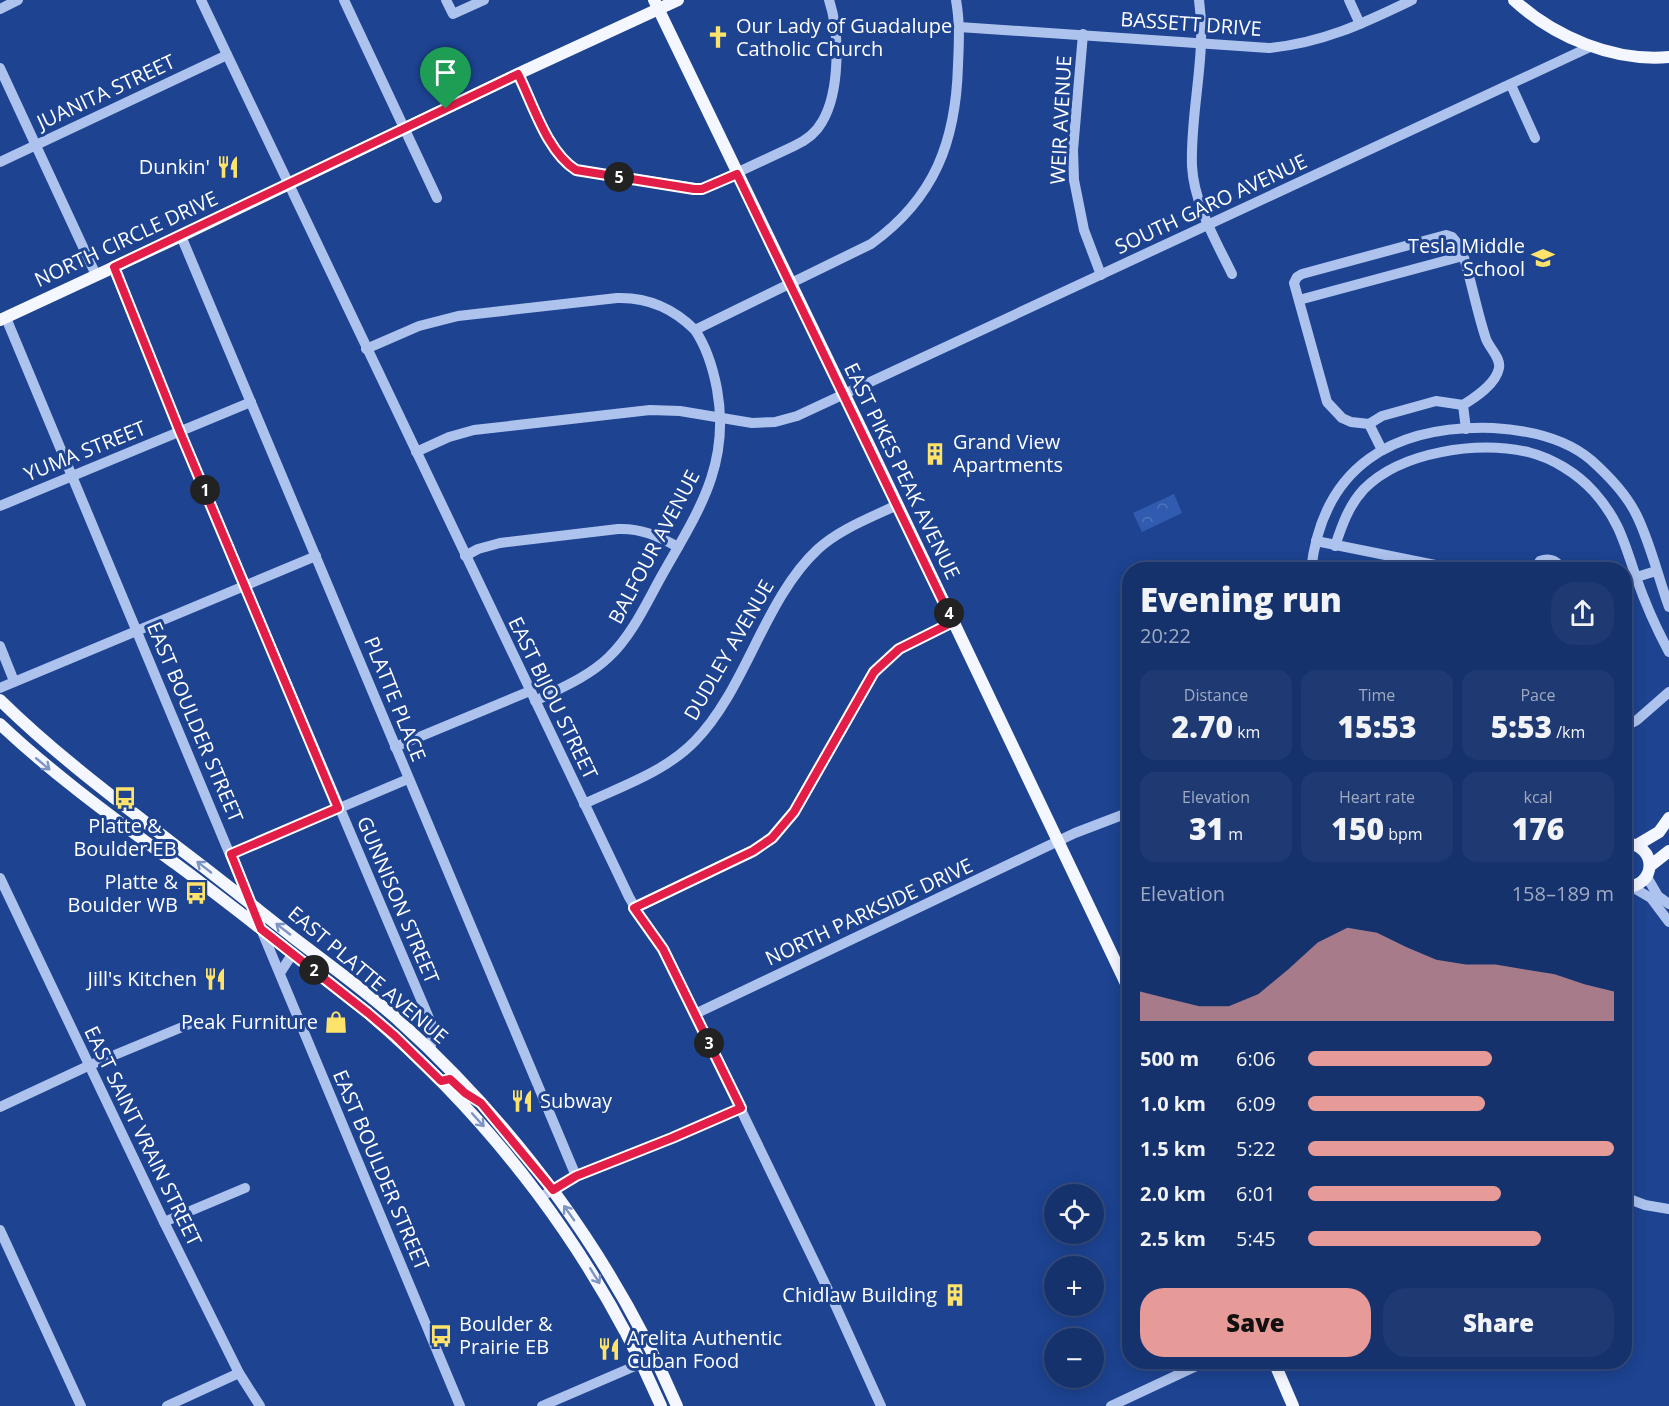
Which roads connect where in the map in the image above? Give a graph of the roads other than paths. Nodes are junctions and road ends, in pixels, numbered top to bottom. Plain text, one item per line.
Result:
1 (18, 0) edge
2 (201, 0) edge
3 (344, 0) edge
4 (446, 0) edge
5 (484, 0) edge
6 (678, 0) edge
7 (829, 0) edge
8 (956, 0) edge
9 (1199, 0) edge
10 (1349, 0) edge
11 (1412, 0) edge
12 (1514, 0) edge
13 (656, 5) edge
14 (0, 9) edge
15 (1360, 24) junction
16 (959, 27) junction
17 (1083, 34) junction
18 (1201, 44) junction
19 (1592, 46) junction
20 (227, 55) junction
21 (1669, 57) edge
22 (0, 68) edge
23 (518, 74) junction
24 (1510, 85) junction
25 (404, 129) junction
26 (1535, 138) dead end
27 (36, 145) junction
28 (0, 162) edge
29 (737, 174) junction
30 (288, 183) junction
31 (437, 198) dead end
32 (1210, 225) junction
33 (181, 236) junction
34 (1463, 256) junction
35 (114, 267) junction
36 (1232, 274) dead end
37 (96, 275) junction
38 (1101, 275) junction
39 (791, 284) junction
40 (1299, 300) junction
41 (3, 319) edge
42 (695, 330) junction
43 (366, 349) junction
44 (844, 394) junction
45 (251, 402) junction
46 (1464, 405) junction
47 (721, 418) junction
48 (1369, 424) junction
49 (1466, 429) junction
50 (180, 432) junction
51 (1382, 450) junction
52 (416, 452) junction
53 (73, 476) junction
54 (897, 505) junction
55 (0, 506) edge
56 (1316, 542) junction
57 (1335, 546) junction
58 (678, 547) junction
59 (316, 556) junction
60 (465, 556) junction
61 (1312, 562) edge
62 (1418, 562) edge
63 (1539, 562) edge
64 (1555, 562) edge
65 (1631, 562) edge
66 (1632, 565) edge
67 (1656, 571) junction
68 (1636, 577) junction
69 (1632, 578) edge
70 (245, 585) junction
71 (1669, 607) edge
72 (953, 622) junction
73 (136, 630) junction
74 (0, 646) edge
75 (1669, 652) edge
76 (14, 681) junction
77 (0, 688) edge
78 (1669, 692) edge
79 (532, 696) junction
80 (0, 700) edge
81 (1632, 723) edge
82 (0, 724) edge
83 (395, 747) junction
84 (408, 779) junction
85 (584, 804) junction
86 (338, 808) junction
87 (1122, 815) edge
88 (1669, 818) edge
89 (1058, 842) junction
90 (1632, 844) edge
91 (1632, 844) edge
92 (1669, 850) edge
93 (231, 854) junction
94 (1648, 871) junction
95 (0, 878) edge
96 (1632, 884) edge
97 (1632, 889) edge
98 (250, 903) junction
99 (1669, 904) edge
100 (634, 908) junction
101 (1669, 922) edge
102 (261, 929) junction
103 (293, 954) junction
104 (280, 973) junction
105 (1122, 975) edge
106 (695, 1014) junction
107 (192, 1023) dead end
108 (395, 1036) junction
109 (430, 1050) junction
110 (88, 1066) junction
111 (441, 1081) junction
112 (481, 1103) junction
113 (0, 1107) edge
114 (741, 1108) junction
115 (576, 1176) junction
116 (245, 1188) dead end
117 (553, 1190) junction
118 (541, 1197) junction
119 (1632, 1200) edge
120 (1669, 1209) edge
121 (164, 1222) junction
122 (0, 1230) edge
123 (655, 1358) junction
124 (642, 1363) junction
125 (1190, 1369) edge
126 (1277, 1369) edge
127 (239, 1373) junction
128 (81, 1406) edge
129 (167, 1406) edge
130 (260, 1406) edge
131 (460, 1406) edge
132 (542, 1406) edge
133 (661, 1406) edge
134 (676, 1406) edge
135 (881, 1406) edge
136 (1111, 1406) edge
137 (1293, 1406) edge

1 - 14 street
2 - 20 street, EAST BIJOU STREET
3 - 25 street
4 - 5 street
6 - 13 main road, NORTH CIRCLE DRIVE
7 - 29 street
8 - 16 street
9 - 18 street
10 - 15 street
11 - 15 street, BASSETT DRIVE
12 - 19 main road
13 - 23 main road, NORTH CIRCLE DRIVE
13 - 29 main road, EAST PIKES PEAK AVENUE
15 - 18 street, BASSETT DRIVE
16 - 17 street, BASSETT DRIVE
16 - 39 street
17 - 18 street, BASSETT DRIVE
17 - 38 street, WEIR AVENUE
18 - 32 street
19 - 21 main road
19 - 24 street, SOUTH GARO AVENUE
20 - 27 street, JUANITA STREET
20 - 30 street, EAST BIJOU STREET
22 - 27 street
23 - 25 main road, NORTH CIRCLE DRIVE
23 - 29 street
24 - 26 street
24 - 32 street, SOUTH GARO AVENUE
25 - 30 main road, NORTH CIRCLE DRIVE
25 - 31 street
27 - 28 street, JUANITA STREET
27 - 37 street
29 - 39 main road, EAST PIKES PEAK AVENUE
30 - 33 main road, NORTH CIRCLE DRIVE
30 - 43 street, EAST BIJOU STREET
32 - 36 street
32 - 38 street, SOUTH GARO AVENUE
33 - 35 main road, NORTH CIRCLE DRIVE
33 - 45 street, PLATTE PLACE
34 - 40 street
34 - 40 street
34 - 46 street
35 - 37 main road, NORTH CIRCLE DRIVE
35 - 50 street, GUNNISON STREET
37 - 41 main road, NORTH CIRCLE DRIVE
38 - 44 street, SOUTH GARO AVENUE
39 - 42 street
39 - 44 main road, EAST PIKES PEAK AVENUE
40 - 48 street
41 - 53 street, EAST BOULDER STREET
42 - 43 street
42 - 47 street, BALFOUR AVENUE
43 - 52 street, EAST BIJOU STREET
44 - 47 street, SOUTH GARO AVENUE
44 - 54 main road, EAST PIKES PEAK AVENUE
45 - 50 street, YUMA STREET
45 - 59 street, PLATTE PLACE
46 - 48 street
46 - 49 street
47 - 52 street, SOUTH GARO AVENUE
47 - 58 street, BALFOUR AVENUE
48 - 51 street
49 - 51 street
49 - 67 street
50 - 53 street, YUMA STREET
50 - 70 street, GUNNISON STREET
51 - 56 street
52 - 60 street, EAST BIJOU STREET
53 - 55 street, YUMA STREET
53 - 73 street, EAST BOULDER STREET
54 - 72 main road, EAST PIKES PEAK AVENUE
54 - 85 street, DUDLEY AVENUE
56 - 57 street
56 - 61 street
57 - 62 street
57 - 65 street
58 - 60 street
58 - 79 street, BALFOUR AVENUE
59 - 70 street
59 - 83 street, PLATTE PLACE
60 - 79 street, EAST BIJOU STREET
63 - 64 street
66 - 68 street
67 - 68 street
67 - 71 street
68 - 69 street
68 - 75 street
70 - 73 street
70 - 86 street, GUNNISON STREET
72 - 89 main road, EAST PIKES PEAK AVENUE
72 - 100 street
73 - 76 street
73 - 93 street, EAST BOULDER STREET
74 - 76 street
76 - 77 street
78 - 81 street
79 - 83 street, BALFOUR AVENUE
79 - 85 street, EAST BIJOU STREET
98 -> 80 main road, EAST PLATTE AVENUE
82 -> 102 main road, EAST PLATTE AVENUE
83 - 84 street, PLATTE PLACE
84 - 86 street
84 - 115 street, PLATTE PLACE
85 - 100 street, EAST BIJOU STREET
86 - 93 street
86 - 109 street, GUNNISON STREET
87 - 89 street, NORTH PARKSIDE DRIVE
88 - 90 main road
89 - 105 main road, EAST PIKES PEAK AVENUE
89 - 106 street, NORTH PARKSIDE DRIVE
91 - 94 main road
92 - 94 main road
93 - 98 street, EAST BOULDER STREET
94 - 96 main road
94 - 99 street
95 - 110 street, EAST SAINT VRAIN STREET
97 - 101 street
98 - 102 street, EAST BOULDER STREET
109 -> 98 main road, EAST PLATTE AVENUE
100 - 106 street, EAST BIJOU STREET
102 - 103 main road, EAST PLATTE AVENUE
102 - 104 street, EAST BOULDER STREET
103 - 104 street
103 - 108 main road, EAST PLATTE AVENUE
104 - 131 street, EAST BOULDER STREET
106 - 114 street, EAST BIJOU STREET
107 - 110 street
108 - 109 main road
108 - 111 main road, EAST PLATTE AVENUE
109 - 112 main road, EAST PLATTE AVENUE
110 - 113 street
110 - 121 street, EAST SAINT VRAIN STREET
111 - 112 main road
111 -> 118 main road, EAST PLATTE AVENUE
112 - 117 main road, EAST PLATTE AVENUE
114 - 115 street
114 - 135 street, EAST BIJOU STREET
115 - 117 street
116 - 121 street
117 - 118 street
123 -> 117 main road, EAST PLATTE AVENUE
118 -> 124 main road, EAST PLATTE AVENUE
119 - 120 street
121 - 127 street, EAST SAINT VRAIN STREET
122 - 128 street
123 - 124 street
123 - 134 main road, EAST PLATTE AVENUE
124 - 132 street
124 - 133 main road, EAST PLATTE AVENUE
125 - 136 street
126 - 137 main road
127 - 129 street
127 - 130 street, EAST SAINT VRAIN STREET

